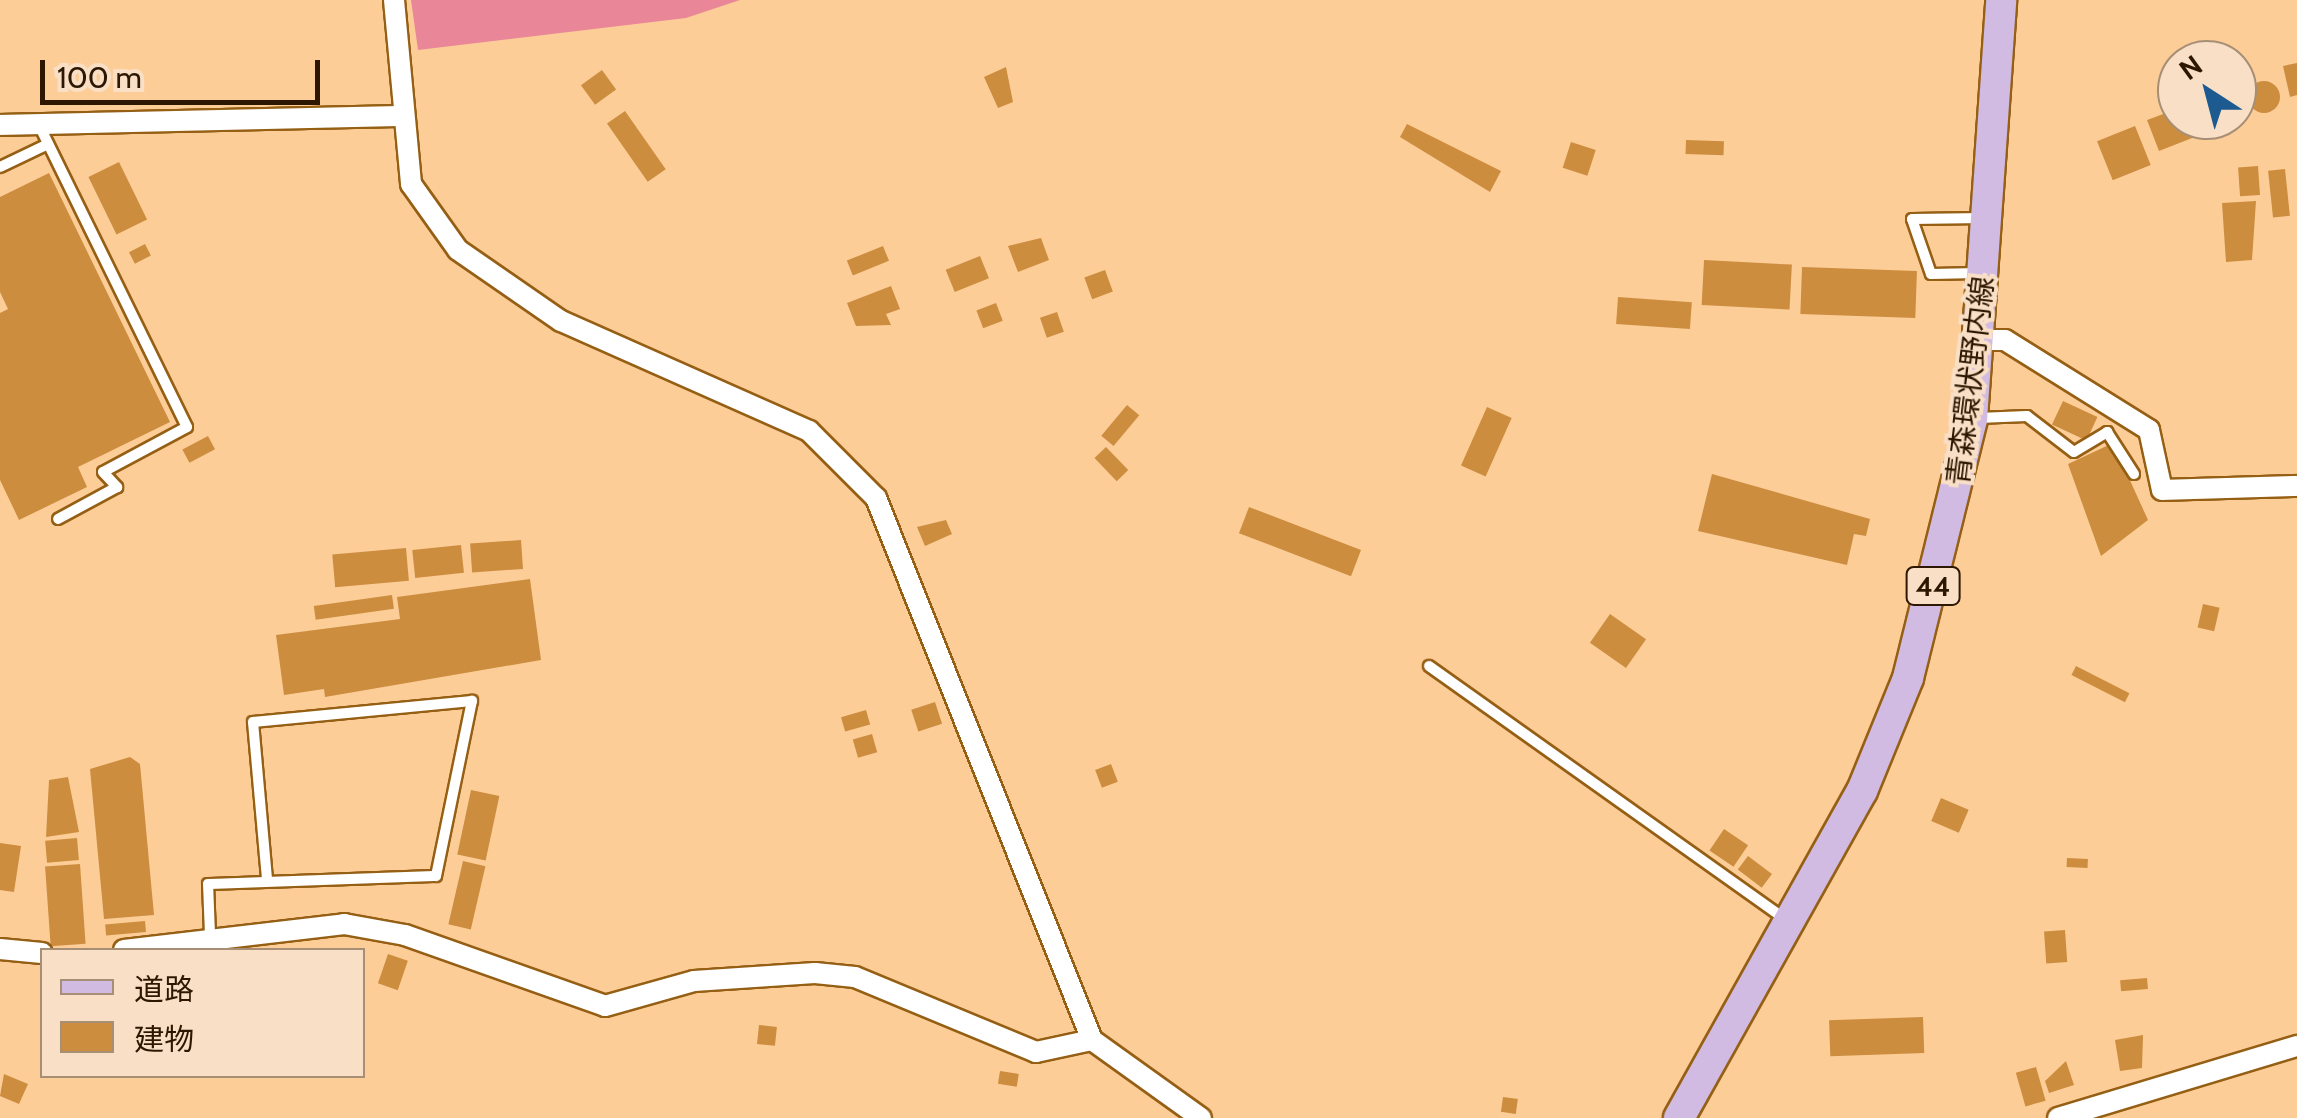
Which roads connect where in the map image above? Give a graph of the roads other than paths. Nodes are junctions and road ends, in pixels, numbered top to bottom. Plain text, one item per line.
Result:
1 (394, 0) edge
2 (2001, 0) edge
3 (400, 116) junction
4 (0, 126) edge
5 (44, 135) junction
6 (0, 167) edge
7 (1987, 218) junction
8 (1984, 273) junction
9 (1981, 340) junction
10 (1972, 419) junction
11 (2134, 474) dead end
12 (2297, 486) edge
13 (58, 519) dead end
14 (1429, 666) dead end
15 (267, 879) junction
16 (1787, 920) junction
17 (210, 935) junction
18 (135, 948) edge
19 (0, 949) edge
20 (40, 953) edge
21 (1092, 1040) junction
22 (2297, 1046) edge
23 (1200, 1118) edge
24 (1678, 1118) edge
25 (2058, 1118) edge

1 - 3 street
2 - 7 main road, 青森環状野内線 / 44
3 - 5 street
3 - 21 street
4 - 5 street
5 - 6 lane
5 - 13 lane
7 - 8 main road, 青森環状野内線 / 44
7 - 8 lane
8 - 9 main road, 青森環状野内線 / 44
9 - 10 main road, 青森環状野内線 / 44
9 - 12 street
10 - 11 lane
10 - 16 main road, 青森環状野内線 / 44
14 - 16 lane
15 - 15 lane
15 - 17 lane
16 - 24 main road, 青森環状野内線 / 44
17 - 18 street
17 - 21 street
19 - 20 street
21 - 23 street
22 - 25 street

